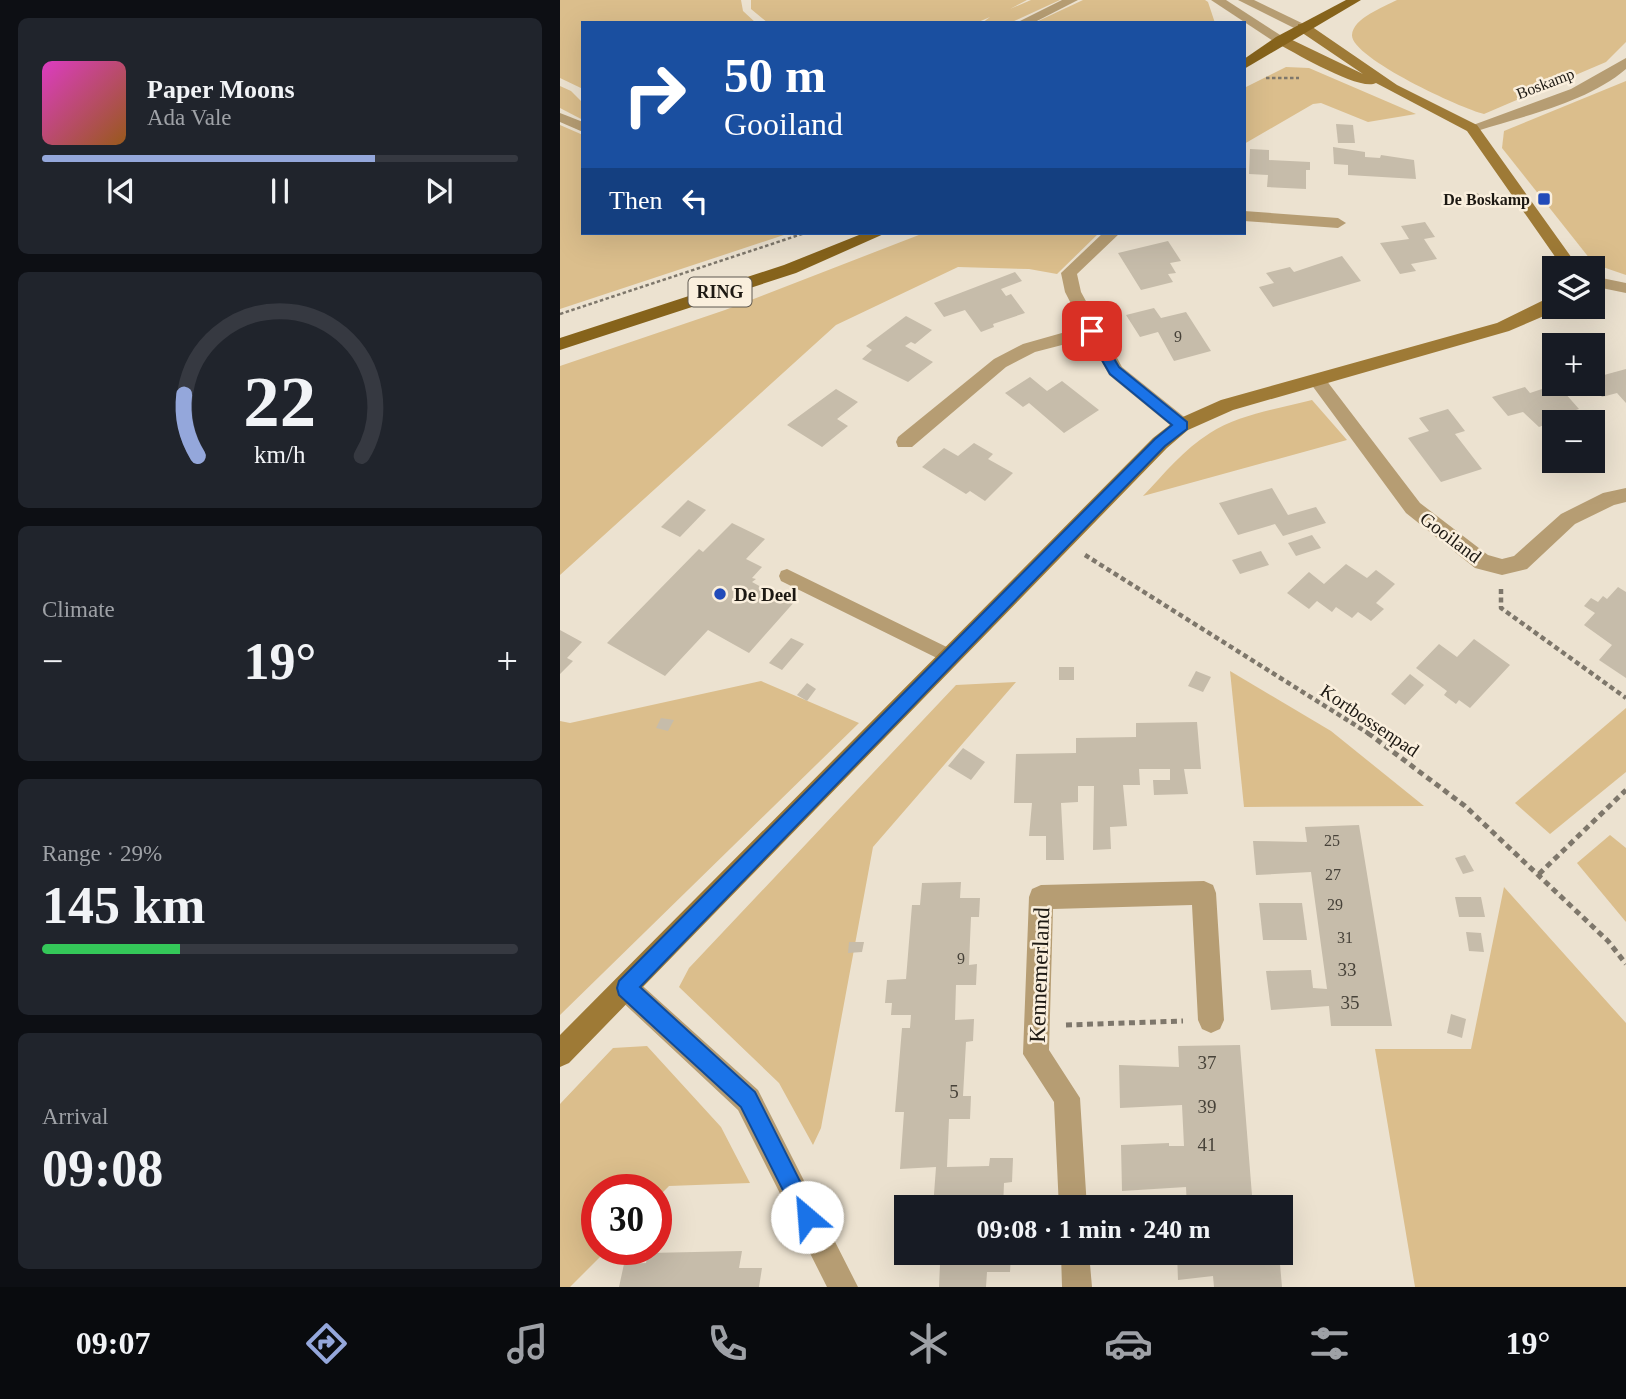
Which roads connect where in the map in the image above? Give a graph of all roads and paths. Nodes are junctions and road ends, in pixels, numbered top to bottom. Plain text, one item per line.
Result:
1 (1072, 0) edge
2 (1217, 0) edge
3 (1244, 0) edge
4 (1355, 0) edge
5 (1026, 21) edge
6 (1303, 27) junction
7 (1281, 40) junction
8 (1246, 51) edge
9 (1626, 62) edge
10 (1246, 64) edge
11 (1392, 88) junction
12 (560, 117) edge
13 (581, 127) edge
14 (1472, 128) junction
15 (1246, 216) edge
16 (1338, 223) dead end
17 (799, 235) edge
18 (873, 235) edge
19 (1110, 235) edge
20 (1563, 256) edge
21 (1605, 284) edge
22 (1626, 288) edge
23 (1542, 310) edge
24 (560, 314) edge
25 (1092, 331) junction
26 (560, 344) edge
27 (1317, 380) junction
28 (1182, 425) junction
29 (905, 442) dead end
30 (1626, 495) edge
31 (1065, 542) junction
32 (1502, 568) junction
33 (788, 576) dead end
34 (951, 657) junction
35 (1626, 698) edge
36 (1626, 790) edge
37 (1539, 874) junction
38 (1626, 964) edge
39 (626, 988) junction
40 (1211, 1020) joint
41 (1037, 1026) junction
42 (560, 1054) edge
43 (1072, 1195) edge
44 (1076, 1265) edge
45 (843, 1287) edge
46 (1077, 1287) edge

1 - 5 street
2 - 7 street
3 - 6 street
4 - 6 main road
6 - 7 main road
6 - 11 street
7 - 8 main road
7 - 10 main road
7 - 11 street
9 - 14 street, Boskamp
11 - 14 street
12 - 13 street
14 - 20 street
15 - 16 street
17 - 24 path
18 - 26 main road, RING
19 - 25 street
21 - 22 street
23 - 27 street
25 - 28 street
25 - 29 street
27 - 28 street
27 - 32 street, Gooiland
28 - 31 street
30 - 32 street, Gooiland
31 - 34 street
31 - 37 path, Kortbossenpad
32 - 35 path
33 - 34 lane
34 - 39 street
36 - 37 path
37 - 38 path, Kortbossenpad
39 - 42 street
39 - 45 street
40 - 41 path
40 - 41 street, Kennemerland
41 - 43 street, Kennemerland
44 - 46 street

